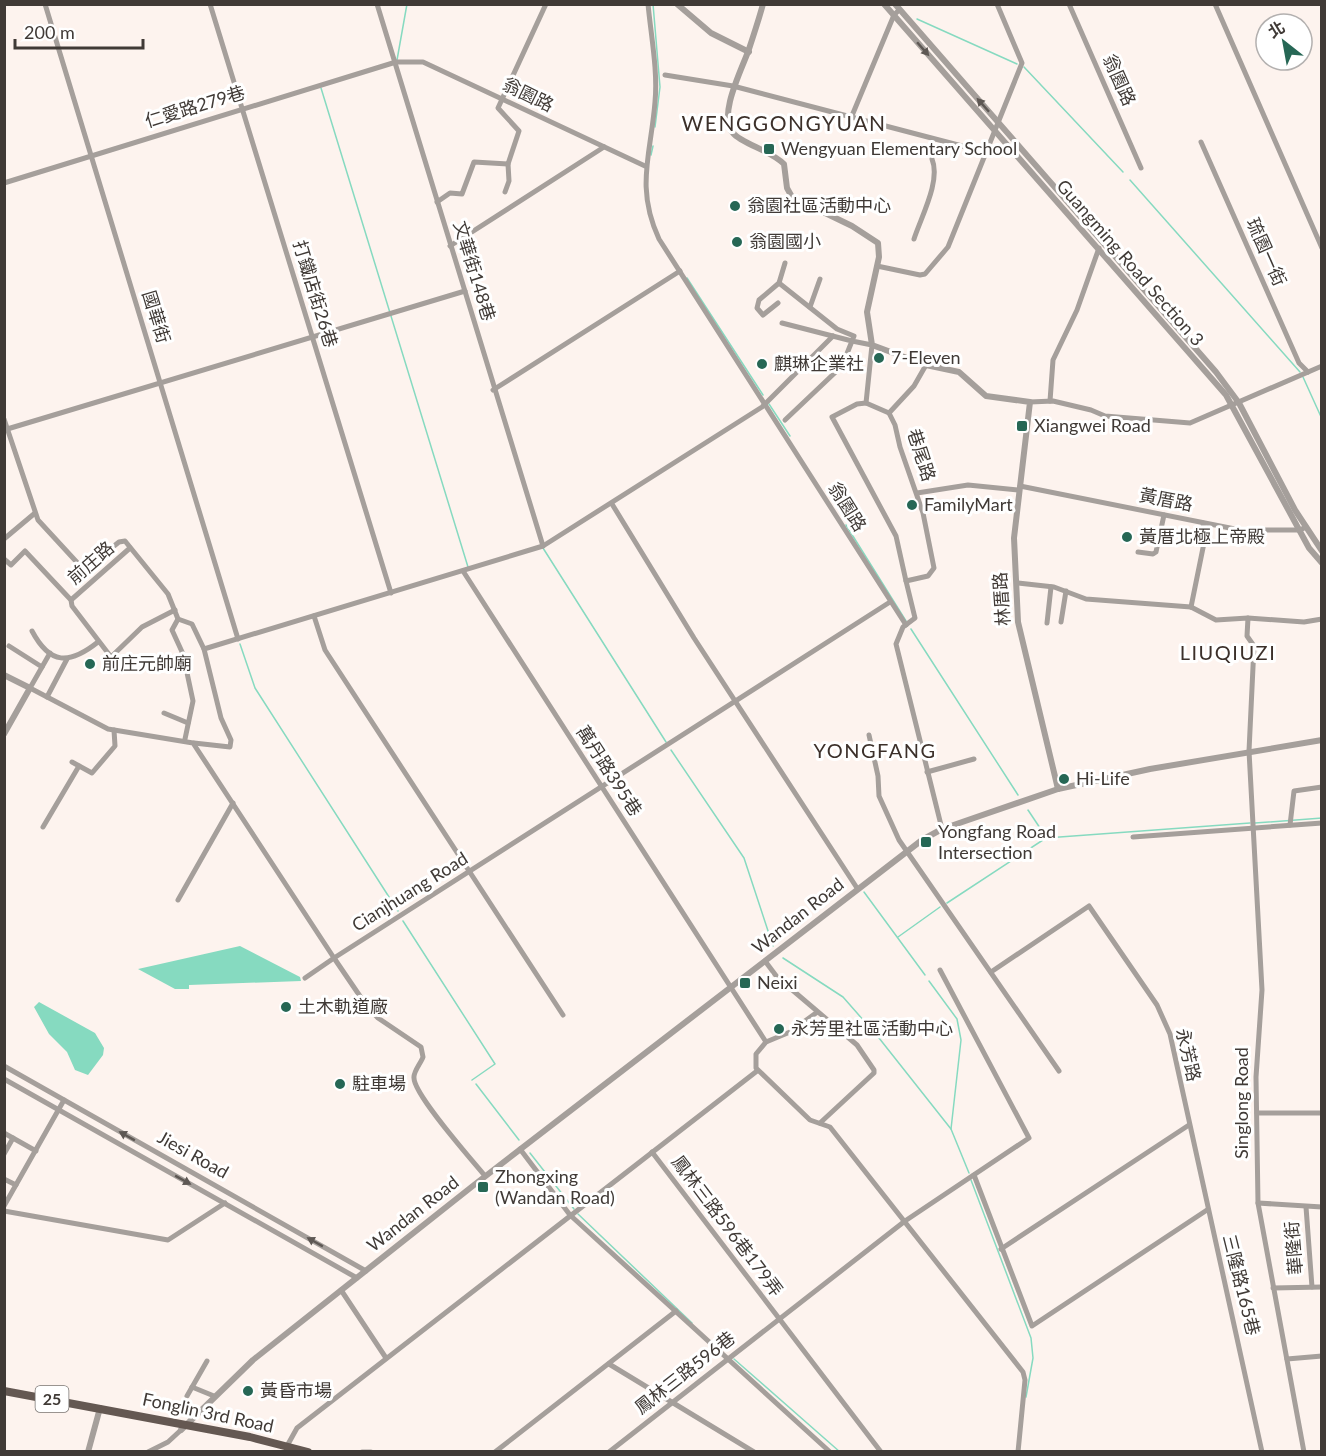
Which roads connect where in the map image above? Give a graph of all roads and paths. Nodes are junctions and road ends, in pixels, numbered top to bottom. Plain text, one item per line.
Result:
1 (45, 4) edge
2 (210, 4) edge
3 (377, 4) edge
4 (546, 4) edge
5 (648, 4) edge
6 (676, 4) edge
7 (763, 4) edge
8 (884, 4) edge
9 (997, 4) edge
10 (1070, 4) edge
11 (1215, 4) edge
12 (896, 10) edge
13 (748, 52) junction
14 (395, 61) junction
15 (665, 75) dead end
16 (733, 86) junction
17 (501, 98) junction
18 (242, 108) junction
19 (851, 118) junction
20 (998, 122) junction
21 (994, 132) junction
22 (1200, 142) dead end
23 (604, 147) junction
24 (985, 152) junction
25 (90, 155) junction
26 (932, 159) dead end
27 (508, 164) junction
28 (645, 166) junction
29 (1141, 168) dead end
30 (4, 183) edge
31 (505, 192) dead end
32 (437, 202) junction
33 (914, 239) dead end
34 (1101, 241) junction
35 (450, 246) junction
36 (1322, 248) edge
37 (1099, 249) junction
38 (785, 263) dead end
39 (877, 266) junction
40 (680, 271) junction
41 (820, 279) dead end
42 (779, 283) junction
43 (465, 291) junction
44 (778, 303) dead end
45 (810, 307) junction
46 (782, 323) dead end
47 (833, 336) junction
48 (312, 337) junction
49 (852, 341) junction
50 (872, 345) junction
51 (926, 365) junction
52 (1322, 366) edge
53 (1308, 372) junction
54 (161, 383) junction
55 (493, 390) junction
56 (1050, 401) junction
57 (1030, 402) junction
58 (866, 403) junction
59 (764, 404) junction
60 (1235, 404) junction
61 (889, 413) junction
62 (4, 419) edge
63 (785, 420) dead end
64 (6, 430) edge
65 (1020, 488) junction
66 (917, 493) junction
67 (612, 504) junction
68 (35, 513) junction
69 (1164, 515) junction
70 (1203, 523) junction
71 (1303, 528) junction
72 (4, 539) edge
73 (542, 547) junction
74 (130, 548) junction
75 (1322, 551) edge
76 (1138, 552) dead end
77 (4, 559) edge
78 (1322, 563) edge
79 (463, 570) junction
80 (906, 581) junction
81 (1018, 583) junction
82 (1051, 587) junction
83 (1065, 591) junction
84 (391, 593) junction
85 (71, 600) junction
86 (890, 602) junction
87 (1191, 607) junction
88 (175, 609) junction
89 (314, 616) junction
90 (1248, 618) junction
91 (178, 619) junction
92 (1322, 619) edge
93 (1061, 622) dead end
94 (1047, 623) dead end
95 (906, 625) junction
96 (32, 631) dead end
97 (238, 639) junction
98 (98, 642) junction
99 (9, 646) dead end
100 (204, 649) junction
101 (50, 653) junction
102 (68, 659) junction
103 (42, 667) junction
104 (4, 675) edge
105 (30, 688) junction
106 (47, 697) junction
107 (735, 702) junction
108 (164, 713) dead end
109 (188, 723) junction
110 (114, 730) junction
111 (4, 734) edge
112 (869, 735) dead end
113 (185, 739) junction
114 (1322, 740) edge
115 (193, 743) junction
116 (1249, 751) junction
117 (974, 759) dead end
118 (72, 762) dead end
119 (79, 766) junction
120 (927, 772) junction
121 (1322, 787) edge
122 (602, 788) junction
123 (1058, 789) junction
124 (233, 803) junction
125 (1290, 822) junction
126 (1322, 823) edge
127 (1254, 825) junction
128 (43, 826) dead end
129 (942, 829) junction
130 (1133, 837) dead end
131 (906, 852) junction
132 (468, 873) junction
133 (857, 888) junction
134 (178, 900) dead end
135 (334, 958) junction
136 (765, 961) junction
137 (940, 970) dead end
138 (991, 972) junction
139 (305, 978) dead end
140 (730, 988) junction
141 (816, 1013) junction
142 (563, 1016) dead end
143 (766, 1042) junction
144 (4, 1066) edge
145 (757, 1071) junction
146 (1059, 1071) dead end
147 (4, 1079) edge
148 (64, 1100) junction
149 (60, 1110) junction
150 (1257, 1113) junction
151 (1322, 1113) edge
152 (820, 1123) junction
153 (1189, 1125) junction
154 (4, 1133) edge
155 (14, 1138) junction
156 (520, 1149) junction
157 (36, 1151) junction
158 (652, 1152) junction
159 (4, 1154) edge
160 (974, 1175) junction
161 (485, 1176) junction
162 (4, 1179) edge
163 (16, 1185) junction
164 (225, 1203) junction
165 (1258, 1203) junction
166 (4, 1206) edge
167 (1306, 1207) junction
168 (1322, 1207) edge
169 (1207, 1210) junction
170 (4, 1211) edge
171 (570, 1215) junction
172 (905, 1221) junction
173 (1001, 1249) junction
174 (366, 1270) junction
175 (357, 1278) junction
176 (1312, 1287) junction
177 (1322, 1287) edge
178 (1273, 1288) junction
179 (341, 1290) junction
180 (676, 1311) junction
181 (779, 1318) junction
182 (1322, 1356) edge
183 (386, 1358) junction
184 (725, 1359) junction
185 (1287, 1359) junction
186 (207, 1361) dead end
187 (609, 1364) junction
188 (192, 1387) junction
189 (4, 1391) edge
190 (4, 1395) edge
191 (188, 1396) dead end
192 (214, 1396) junction
193 (673, 1401) junction
194 (100, 1411) junction
195 (183, 1427) junction
196 (286, 1449) edge
197 (88, 1452) edge
198 (148, 1452) edge
199 (308, 1452) edge
200 (362, 1452) edge
201 (371, 1452) edge
202 (495, 1452) edge
203 (609, 1452) edge
204 (754, 1452) edge
205 (830, 1452) edge
206 (881, 1452) edge
207 (1018, 1452) edge
208 (1262, 1452) edge
209 (1304, 1452) edge

1 - 25 street, 國華街
2 - 18 street, 打鐵店街26巷
3 - 14 street, 文華街148巷
4 - 17 street
5 - 28 street, 翁園路
6 - 13 street
7 - 13 street
8 - 12 street, Guangming Road Section 3
9 - 20 street
10 - 29 street, 翁園路
11 - 36 street
12 - 19 street
20 -> 12 street, Guangming Road Section 3
12 -> 21 street, Guangming Road Section 3
13 - 16 street
14 - 17 street, 翁園路
14 - 18 street, 仁愛路279巷
14 - 32 street, 文華街148巷
15 - 16 street
16 - 19 street
16 - 39 street
17 - 23 street, 翁園路
17 - 27 street
18 - 25 street, 仁愛路279巷
18 - 48 street, 打鐵店街26巷
19 - 24 street
20 - 21 street
20 - 34 street, Guangming Road Section 3
21 - 24 street
21 - 37 street, Guangming Road Section 3
22 - 53 street, 琉園一街
23 - 28 street, 翁園路
23 - 35 street
24 - 39 street
25 - 30 street, 仁愛路279巷
25 - 54 street, 國華街
26 - 33 street
27 - 31 street
27 - 32 street
28 - 40 street, 翁園路
32 - 35 street, 文華街148巷
34 - 37 street
34 - 60 street, Guangming Road Section 3
35 - 43 street, 文華街148巷
37 - 56 street
37 - 60 street, Guangming Road Section 3
38 - 42 street
39 - 50 street
40 - 55 street
40 - 59 street, 翁園路
41 - 45 street
42 - 44 street
42 - 45 street
43 - 48 street
43 - 55 street, 文華街148巷
45 - 49 street
46 - 47 street
47 - 49 street
47 - 59 street
48 - 54 street
48 - 84 street, 打鐵店街26巷
49 - 50 street
49 - 63 street
50 - 51 street
50 - 58 street
51 - 57 street
51 - 61 street
52 - 53 street
53 - 60 street
54 - 64 street
54 - 97 street, 國華街
55 - 73 street, 文華街148巷
56 - 57 street
56 - 60 street
57 - 65 street, 林厝路
58 - 61 street
58 - 80 street, 翁園路
59 - 67 street
59 - 86 street, 翁園路
60 - 71 street, Guangming Road Section 3
61 - 66 street, 巷尾路
62 - 64 street
64 - 68 street
65 - 66 street, 黃厝路
65 - 69 street, 黃厝路
65 - 81 street, 林厝路
66 - 80 street, 巷尾路
67 - 73 street
67 - 107 street
68 - 72 street
68 - 74 street
69 - 70 street, 黃厝路
69 - 76 street
70 - 71 street, 黃厝路
70 - 87 street
71 - 75 street, Guangming Road Section 3
71 - 78 street, Guangming Road Section 3
73 - 79 street
74 - 85 street, 前庄路
74 - 88 street
77 - 85 street, 前庄路
79 - 84 street
79 - 122 street, 萬丹路395巷
80 - 95 street
81 - 82 street
81 - 123 street, 林厝路
82 - 83 street
82 - 94 street
83 - 87 street
83 - 93 street
84 - 89 street
85 - 98 street, 前庄路
86 - 95 street, 翁園路
86 - 107 street, Cianjhuang Road
87 - 90 street
88 - 91 street
88 - 98 street, 前庄路
89 - 97 street
89 - 132 street
90 - 92 street
90 - 116 street, Singlong Road
91 - 100 street
91 - 109 street
95 - 120 street
96 - 101 street
97 - 100 street
98 - 102 street
99 - 103 street
100 - 115 street
101 - 102 street
101 - 103 street
102 - 106 street
103 - 105 street
104 - 105 street
105 - 106 street
105 - 111 street
106 - 110 street
107 - 122 street, Cianjhuang Road
107 - 133 street
108 - 109 street
109 - 113 street
110 - 113 street
110 - 119 street
112 - 131 street
113 - 115 street
114 - 116 street, Wandan Road
115 - 124 street
116 - 123 street, Wandan Road
116 - 127 street, Singlong Road
117 - 120 street
118 - 119 street
119 - 128 street
120 - 129 street
121 - 125 street
122 - 132 street, Cianjhuang Road
122 - 140 street, 萬丹路395巷
123 - 129 street, Wandan Road
124 - 134 street
124 - 135 street
125 - 126 street
125 - 127 street
127 - 130 street
127 - 150 street, Singlong Road
129 - 131 street, Wandan Road
131 - 133 street, Wandan Road
131 - 138 street
132 - 135 street, Cianjhuang Road
132 - 142 street
133 - 136 street, Wandan Road
135 - 139 street, Cianjhuang Road
135 - 161 street
136 - 140 street, Wandan Road
136 - 141 street
137 - 160 street
138 - 146 street
138 - 153 street, 永芳路
140 - 143 street, 萬丹路395巷
140 - 156 street, Wandan Road
141 - 143 street
141 - 152 street
143 - 145 street
144 - 148 street, Jiesi Road
145 - 152 street
145 - 158 street
147 - 149 street, Jiesi Road
148 - 149 street
174 -> 148 street, Jiesi Road
149 - 157 street
149 -> 164 street, Jiesi Road
150 - 151 street
150 - 165 street, Singlong Road
152 - 172 street
153 - 169 street, 三隆路165巷
153 - 173 street
154 - 155 street
155 - 157 street
155 - 159 street
156 - 161 street, Wandan Road
156 - 171 street
157 - 163 street
158 - 171 street
158 - 181 street, 鳳林三路596巷179弄
160 - 172 street
160 - 173 street
161 - 174 street, Wandan Road
162 - 163 street
163 - 166 street
164 - 170 street
164 - 175 street, Jiesi Road
165 - 167 street
165 - 178 street, Singlong Road
167 - 168 street
167 - 176 street, 華隆街
169 - 173 street
169 - 208 street, 三隆路165巷
171 - 180 street
171 - 183 street
172 - 181 street
172 - 207 street
174 - 175 street, Wandan Road
175 - 179 street
176 - 177 street
176 - 178 street
178 - 185 street, Singlong Road
179 - 183 street
179 - 192 street
180 - 184 street
180 - 187 street
181 - 184 street, 鳳林三路596巷
181 - 206 street, 鳳林三路596巷179弄
182 - 185 street
183 - 196 street
184 - 193 street, 鳳林三路596巷
184 - 205 street
185 - 209 street, Singlong Road
186 - 188 street
187 - 193 street
187 - 202 street
188 - 191 street
188 - 192 street
189 - 194 main road, 25
190 - 194 main road, 25
192 - 195 street
193 - 203 street, 鳳林三路596巷
193 - 204 street
194 - 195 main road, Fonglin 3rd Road / 25
194 - 197 street
195 - 196 main road, Fonglin 3rd Road / 25
195 - 198 street
196 - 199 main road, Fonglin 3rd Road / 25
200 - 201 street

